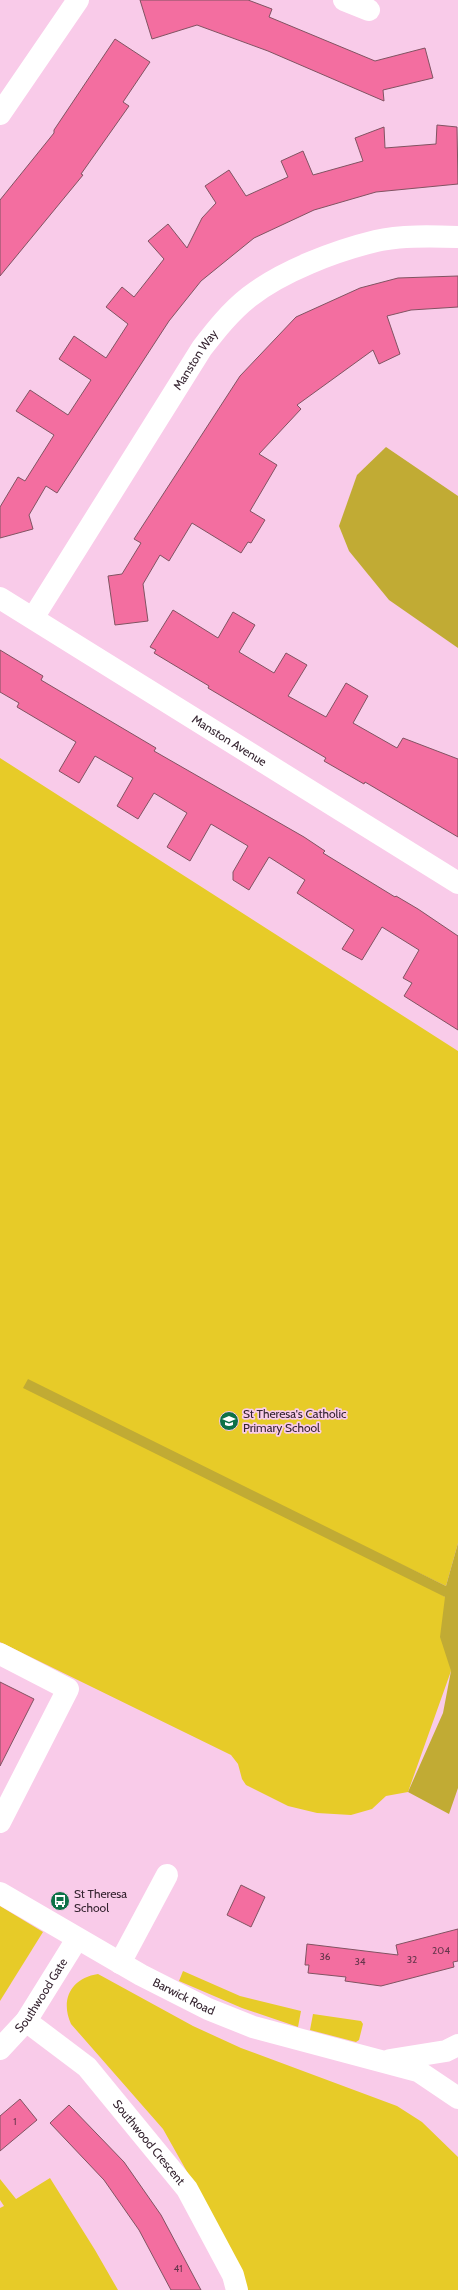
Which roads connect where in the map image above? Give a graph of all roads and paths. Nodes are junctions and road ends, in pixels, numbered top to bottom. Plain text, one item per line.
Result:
1 (78, 0) edge
2 (344, 0) edge
3 (369, 10) dead end
4 (0, 114) edge
5 (458, 236) edge
6 (0, 598) edge
7 (34, 618) junction
8 (458, 883) edge
9 (0, 1654) edge
10 (0, 1822) edge
11 (167, 1875) dead end
12 (0, 1893) edge
13 (78, 1939) junction
14 (120, 1963) junction
15 (26, 2021) junction
16 (458, 2045) edge
17 (0, 2049) edge
18 (383, 2061) junction
19 (458, 2098) edge
20 (237, 2290) edge

1 - 4 street
2 - 3 street
5 - 7 street, Manston Way
6 - 7 street, Manston Avenue
7 - 8 street, Manston Avenue
9 - 10 street
11 - 14 street
12 - 13 street, Barwick Road
13 - 14 street, Barwick Road
13 - 15 street, Southwood Gate
14 - 18 street, Barwick Road
15 - 17 street, Southwood Gate
15 - 20 street, Southwood Crescent
16 - 18 street, Barwick Road
18 - 19 street, Barwick Road

